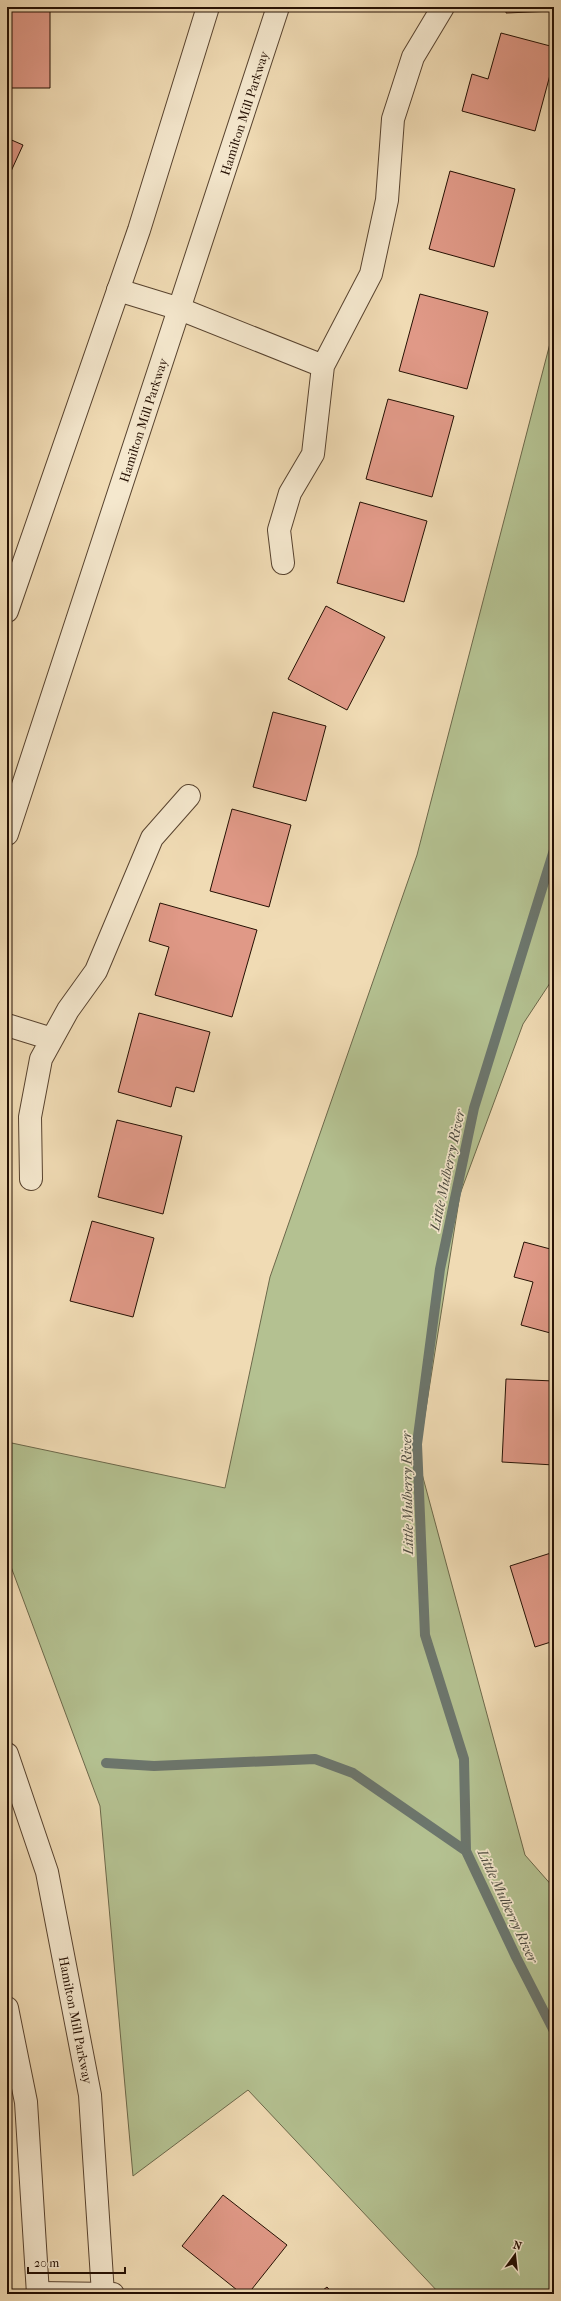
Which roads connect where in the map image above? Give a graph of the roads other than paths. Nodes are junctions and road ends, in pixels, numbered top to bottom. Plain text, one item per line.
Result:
1 (208, 7) edge
2 (278, 7) edge
3 (443, 7) edge
4 (118, 290) junction
5 (180, 309) junction
6 (323, 366) junction
7 (283, 563) dead end
8 (7, 611) edge
9 (189, 796) dead end
10 (7, 834) edge
11 (7, 1025) edge
12 (52, 1039) junction
13 (31, 1179) dead end
14 (7, 1754) edge
15 (7, 2008) edge
16 (38, 2293) edge
17 (106, 2293) edge

1 - 4 street
2 - 5 street, Hamilton Mill Parkway
3 - 6 street
4 - 5 street
4 - 8 street
5 - 6 street
5 - 10 street, Hamilton Mill Parkway
6 - 7 street
9 - 12 street
11 - 12 street
12 - 13 street
14 - 17 street, Hamilton Mill Parkway
15 - 16 street
16 - 17 street

